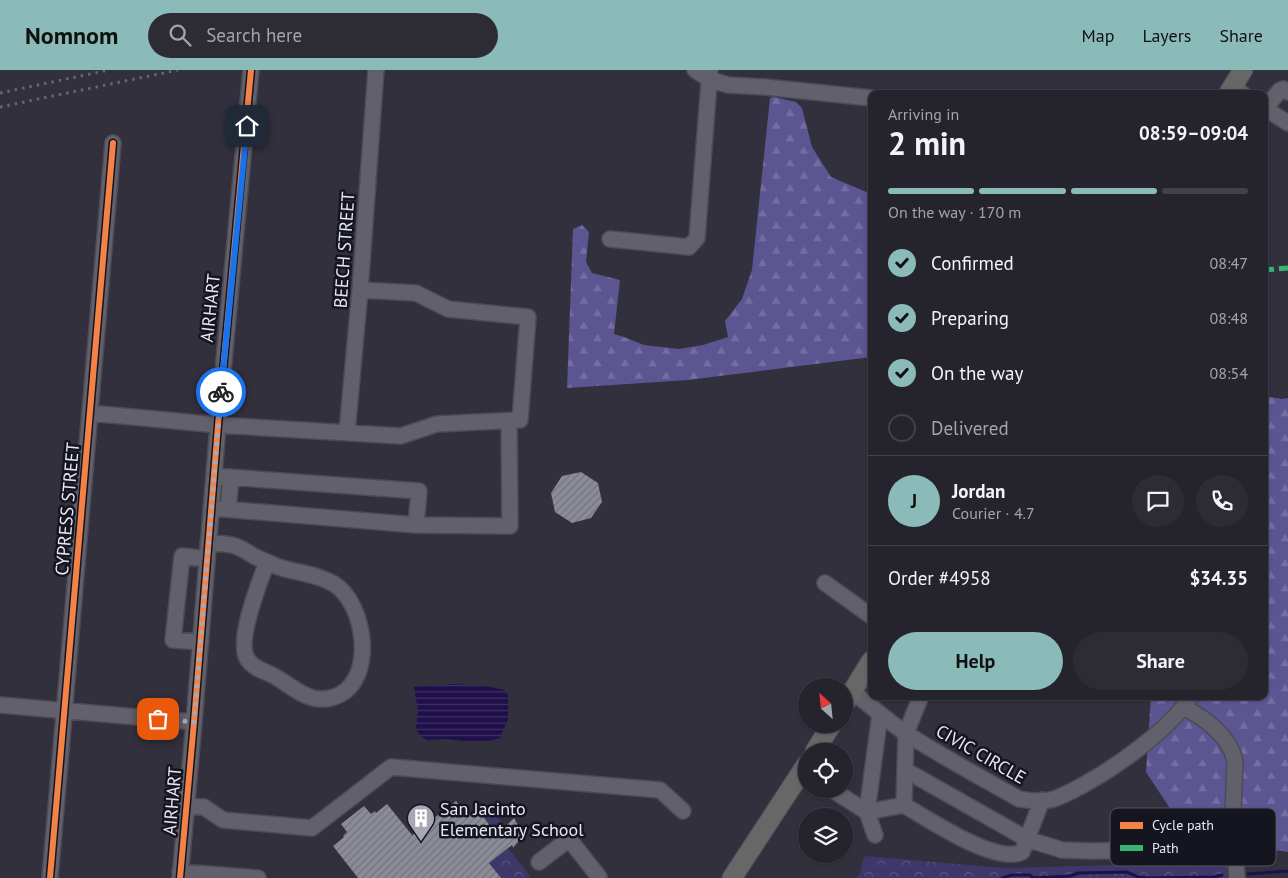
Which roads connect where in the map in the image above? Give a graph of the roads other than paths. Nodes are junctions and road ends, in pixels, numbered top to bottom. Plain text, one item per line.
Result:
1 (252, 70) edge
2 (376, 70) edge
3 (695, 70) edge
4 (1243, 70) edge
5 (710, 74) edge
6 (1235, 90) edge
7 (1288, 92) edge
8 (868, 98) edge
9 (1268, 104) edge
10 (1268, 110) edge
11 (1288, 123) edge
12 (113, 143) dead end
13 (610, 239) dead end
14 (360, 290) junction
15 (90, 413) junction
16 (509, 421) junction
17 (218, 425) junction
18 (347, 432) junction
19 (214, 476) junction
20 (231, 477) junction
21 (211, 508) junction
22 (228, 509) junction
23 (416, 526) junction
24 (208, 551) junction
25 (267, 562) junction
26 (824, 583) dead end
27 (868, 614) edge
28 (200, 642) junction
29 (868, 666) edge
30 (853, 690) edge
31 (853, 699) edge
32 (919, 700) edge
33 (1187, 702) edge
34 (0, 706) edge
35 (65, 711) junction
36 (880, 714) junction
37 (194, 722) junction
38 (906, 733) junction
39 (905, 770) junction
40 (798, 779) edge
41 (845, 798) edge
42 (1042, 800) junction
43 (904, 805) junction
44 (186, 806) junction
45 (1233, 808) edge
46 (683, 811) dead end
47 (867, 812) junction
48 (875, 835) dead end
49 (1028, 839) junction
50 (1110, 851) edge
51 (539, 862) dead end
52 (180, 875) edge
53 (200, 876) edge
54 (599, 877) dead end
55 (50, 878) edge
56 (258, 878) edge
57 (732, 878) edge

1 - 17 street, AIRHART
2 - 14 street, BEECH STREET
3 - 5 street
4 - 6 main road
5 - 8 street
5 - 13 street
7 - 9 street
10 - 11 street
12 - 15 street, CYPRESS STREET
14 - 16 street
14 - 18 street, BEECH STREET
15 - 17 street
15 - 35 street, CYPRESS STREET
16 - 18 street
16 - 23 street
17 - 18 street
17 - 19 street, AIRHART
19 - 20 street
19 - 21 street, AIRHART
20 - 22 street
20 - 23 street
21 - 22 street
21 - 24 street, AIRHART
22 - 23 street
24 - 25 street
24 - 28 street, AIRHART
24 - 28 street
25 - 25 street
26 - 27 street
28 - 37 street, AIRHART
29 - 30 main road
31 - 36 street, CIVIC CIRCLE
32 - 38 street
33 - 42 street, CIVIC CIRCLE
33 - 45 street
34 - 35 street
35 - 37 street
35 - 55 street, CYPRESS STREET
36 - 38 street, CIVIC CIRCLE
36 - 47 street
37 - 44 street, AIRHART
38 - 39 street
38 - 42 street, CIVIC CIRCLE
39 - 43 street
39 - 49 street
40 - 57 main road
41 - 47 street
42 - 49 street
43 - 47 street
43 - 49 street
44 - 46 street
44 - 52 street, AIRHART
47 - 48 street
49 - 50 street
51 - 54 street
52 - 53 street
53 - 56 street

